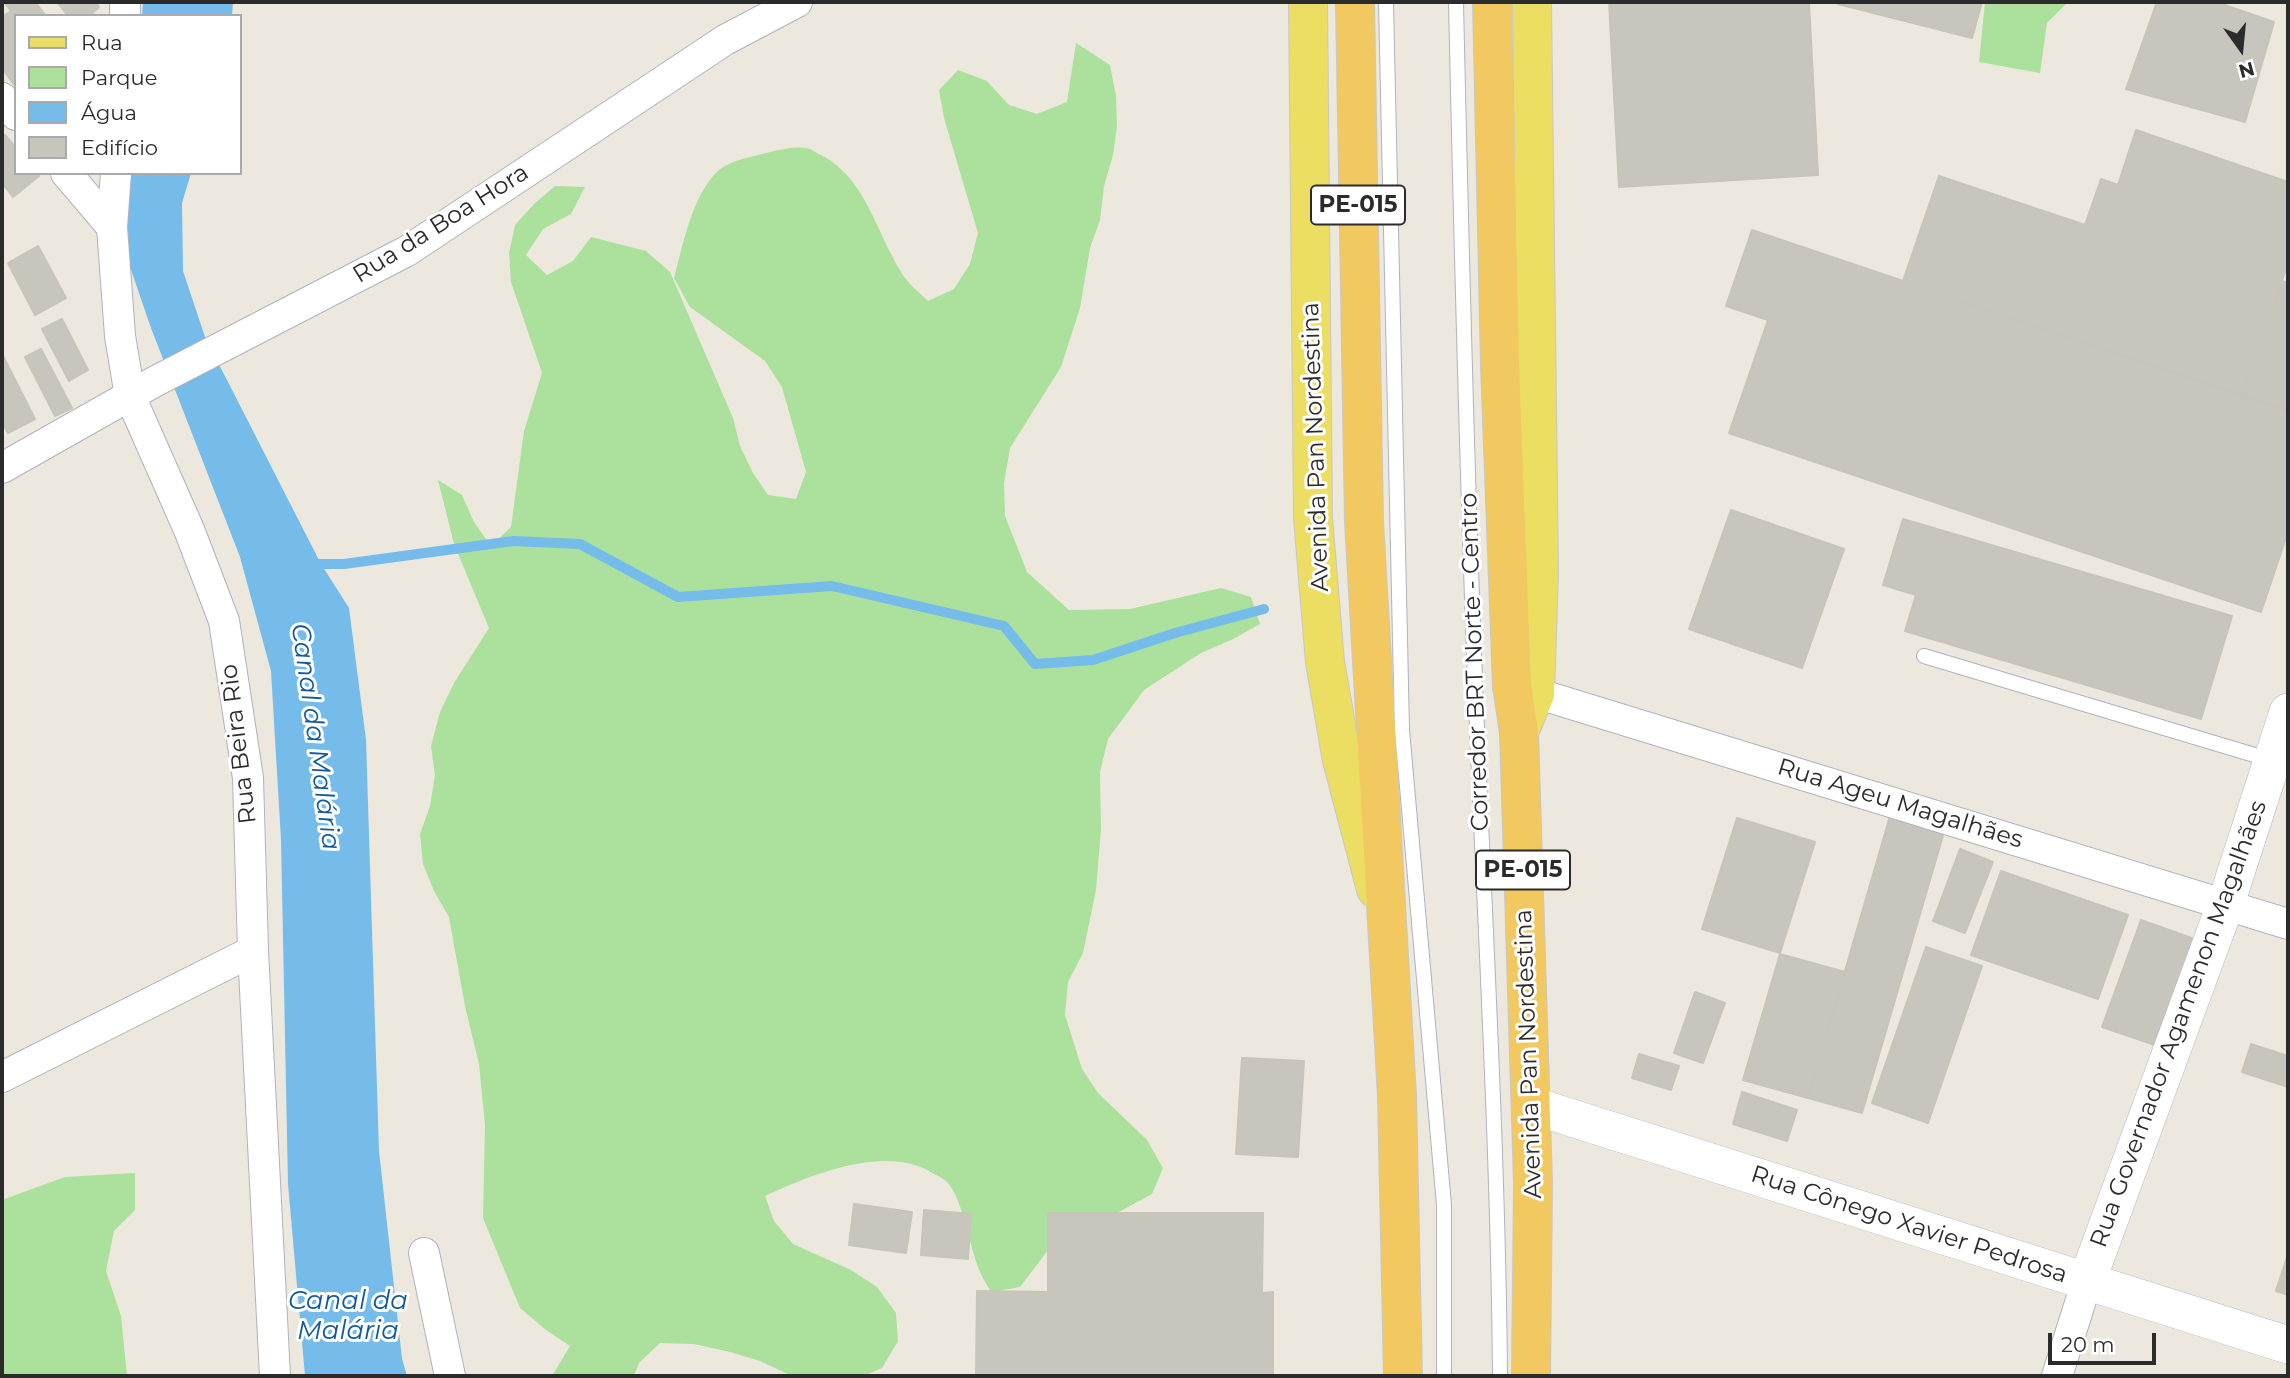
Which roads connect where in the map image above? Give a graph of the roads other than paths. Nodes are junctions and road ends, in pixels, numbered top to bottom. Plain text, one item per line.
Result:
1 (797, 2) edge
2 (1308, 2) edge
3 (1355, 2) edge
4 (1386, 2) edge
5 (1456, 2) edge
6 (1492, 2) edge
7 (1532, 2) edge
8 (2, 98) edge
9 (14, 113) edge
10 (68, 175) edge
11 (116, 175) edge
12 (112, 227) junction
13 (1482, 366) junction
14 (142, 389) junction
15 (1377, 406) junction
16 (2, 468) edge
17 (1924, 656) dead end
18 (1523, 690) junction
19 (2288, 712) edge
20 (2273, 760) junction
21 (2227, 903) junction
22 (2288, 924) edge
23 (1387, 927) junction
24 (253, 951) junction
25 (2, 1077) edge
26 (1531, 1105) junction
27 (424, 1253) dead end
28 (2087, 1281) junction
29 (2288, 1345) edge
30 (275, 1376) edge
31 (450, 1376) edge
32 (1403, 1376) edge
33 (1444, 1376) edge
34 (1500, 1376) edge
35 (1531, 1376) edge
36 (2057, 1376) edge

1 - 14 street, Rua da Boa Hora
2 - 23 main road, Avenida Pan Nordestina
3 - 15 highway, Avenida Pan Nordestina / PE-015
4 - 15 lane
5 - 13 lane, Corredor BRT Norte - Centro
6 - 13 highway, PE-015
7 - 18 main road, Avenida Pan Nordestina
8 - 9 street
10 - 12 street
11 - 12 street, Rua Beira Rio
12 - 14 street, Rua Beira Rio
13 - 18 highway, Avenida Pan Nordestina / PE-015
13 - 34 lane, Corredor BRT Norte - Centro
14 - 16 street, Rua da Boa Hora
14 - 24 street, Rua Beira Rio
15 - 23 highway, Avenida Pan Nordestina / PE-015
15 - 33 lane
17 - 20 lane
18 - 21 street, Rua Ageu Magalhães
18 - 26 highway, Avenida Pan Nordestina / PE-015
19 - 20 street, Rua Governador Agamenon Magalhães
20 - 21 street, Rua Governador Agamenon Magalhães
21 - 22 street, Rua Ageu Magalhães
21 - 28 street, Rua Governador Agamenon Magalhães
23 - 32 highway, Avenida Pan Nordestina / PE-015
24 - 25 street
24 - 30 street, Rua Beira Rio
26 - 28 street, Rua Cônego Xavier Pedrosa
26 - 35 highway, Avenida Pan Nordestina / PE-015
27 - 31 street
28 - 29 street, Rua Cônego Xavier Pedrosa
28 - 36 street, Rua Governador Agamenon Magalhães

